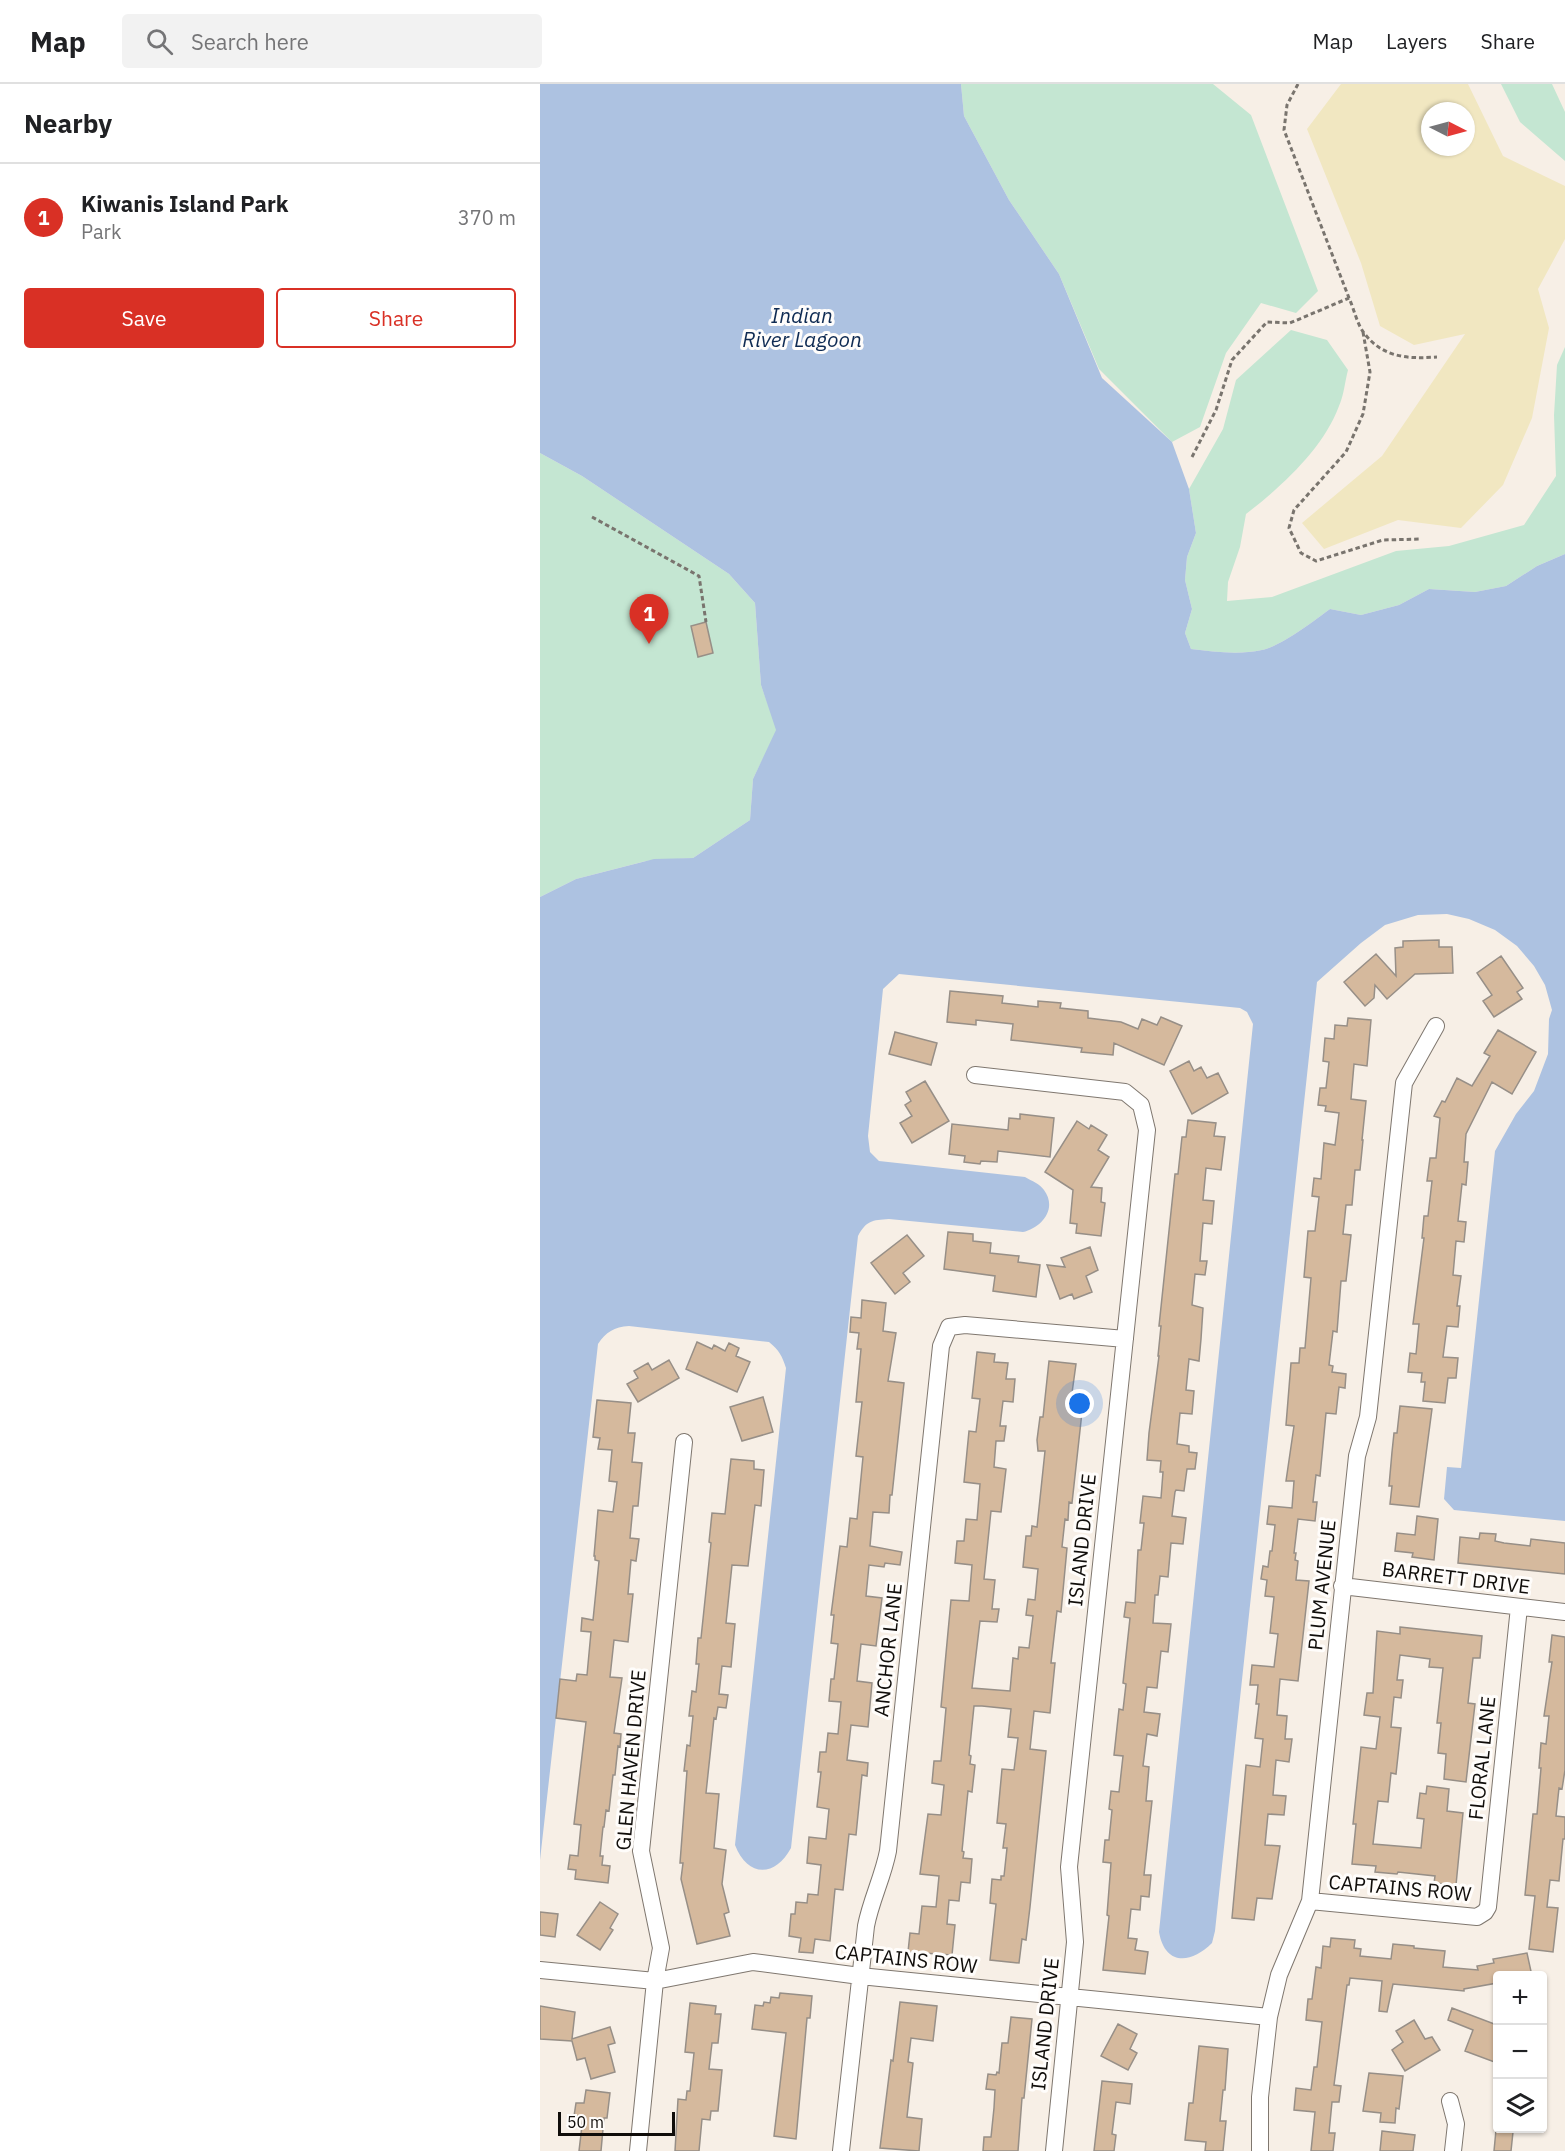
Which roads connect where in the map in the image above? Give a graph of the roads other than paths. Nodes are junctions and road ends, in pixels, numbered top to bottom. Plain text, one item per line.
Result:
1 (1436, 1026) dead end
2 (975, 1075) dead end
3 (1125, 1339) junction
4 (684, 1442) dead end
5 (1342, 1586) junction
6 (1519, 1607) junction
7 (1565, 1612) edge
8 (1310, 1901) junction
9 (1485, 1912) joint
10 (540, 1970) edge
11 (860, 1976) junction
12 (655, 1981) junction
13 (1070, 1998) junction
14 (1269, 2017) junction
15 (1450, 2100) dead end
16 (638, 2151) edge
17 (841, 2151) edge
18 (1054, 2151) edge
19 (1260, 2151) edge
20 (1453, 2151) edge

1 - 5 street, PLUM AVENUE
2 - 3 street, ISLAND DRIVE
3 - 11 street, ANCHOR LANE
3 - 13 street, ISLAND DRIVE
4 - 12 street, GLEN HAVEN DRIVE
5 - 6 street, BARRETT DRIVE
5 - 8 street, PLUM AVENUE
6 - 7 street, BARRETT DRIVE
6 - 9 street, FLORAL LANE
8 - 9 street, CAPTAINS ROW
8 - 14 street, PLUM AVENUE
10 - 12 street, CAPTAINS ROW
11 - 12 street, CAPTAINS ROW
11 - 13 street, CAPTAINS ROW
11 - 17 street, ANCHOR LANE
12 - 16 street, GLEN HAVEN DRIVE
13 - 14 street, CAPTAINS ROW
13 - 18 street, ISLAND DRIVE
14 - 19 street, PLUM AVENUE
15 - 20 street

